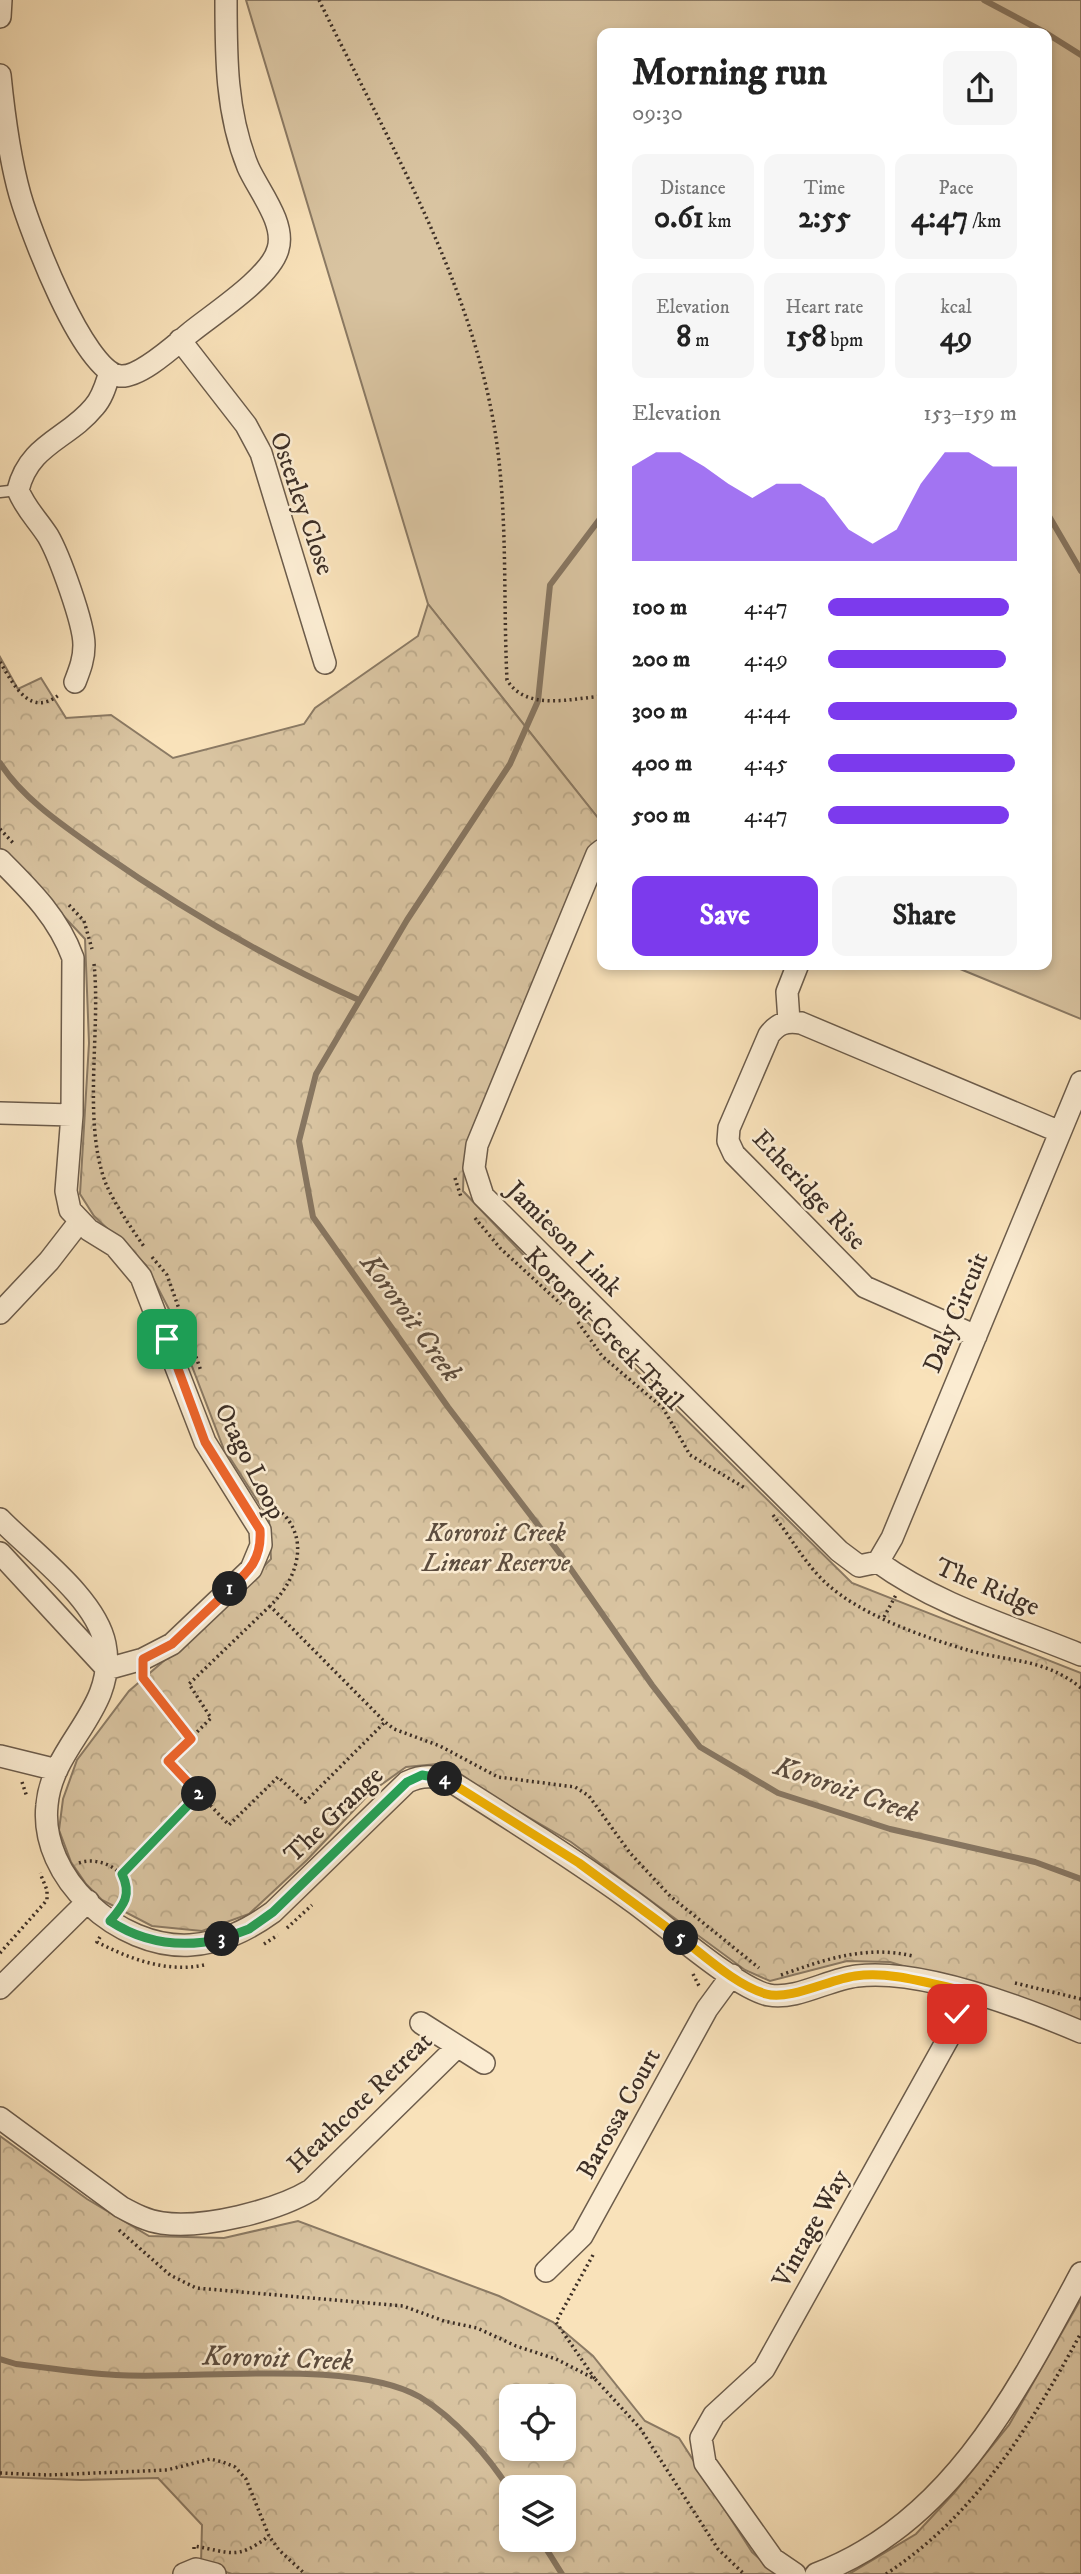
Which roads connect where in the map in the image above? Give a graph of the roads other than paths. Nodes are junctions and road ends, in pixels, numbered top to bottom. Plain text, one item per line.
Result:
1 (1, 0) edge
2 (226, 0) edge
3 (0, 17) edge
4 (0, 75) edge
5 (180, 340) junction
6 (110, 372) junction
7 (9, 491) edge
8 (325, 663) dead end
9 (75, 682) road end
10 (9, 854) edge
11 (597, 854) edge
12 (796, 970) edge
13 (789, 1021) junction
14 (1081, 1082) edge
15 (0, 1112) edge
16 (72, 1115) junction
17 (1060, 1132) junction
18 (80, 1221) junction
19 (0, 1313) edge
20 (976, 1336) junction
21 (0, 1519) edge
22 (0, 1553) edge
23 (878, 1562) junction
24 (1081, 1655) edge
25 (107, 1669) junction
26 (0, 1756) edge
27 (57, 1770) junction
28 (88, 1901) junction
29 (732, 1975) junction
30 (0, 1988) edge
31 (961, 1990) junction
32 (421, 2023) dead end
33 (1081, 2032) edge
34 (457, 2047) junction
35 (484, 2063) dead end
36 (0, 2119) edge
37 (546, 2271) dead end
38 (1081, 2273) edge
39 (794, 2574) edge
40 (816, 2574) edge

1 - 3 street
2 - 5 street
4 - 6 street
5 - 6 street
5 - 8 street, Osterley Close
6 - 7 street
7 - 9 street
10 - 16 street
11 - 23 street, Jamieson Link
12 - 13 street
13 - 17 street
13 - 20 street, Etheridge Rise
14 - 17 street, Daly Circuit
15 - 16 street
16 - 18 street
17 - 20 street, Daly Circuit
18 - 19 street
18 - 25 street, Otago Loop
20 - 23 street, Daly Circuit
21 - 25 street, The Grange
22 - 25 street
23 - 24 street, The Ridge
25 - 27 street, The Grange
26 - 27 street
27 - 28 street, The Grange
28 - 29 street, The Grange
28 - 30 street
29 - 31 street, The Grange
29 - 37 street, Barossa Court
31 - 33 street
31 - 39 street, Vintage Way
32 - 34 street, Heathcote Retreat
34 - 35 street, Heathcote Retreat
34 - 36 street, Heathcote Retreat
38 - 40 street

